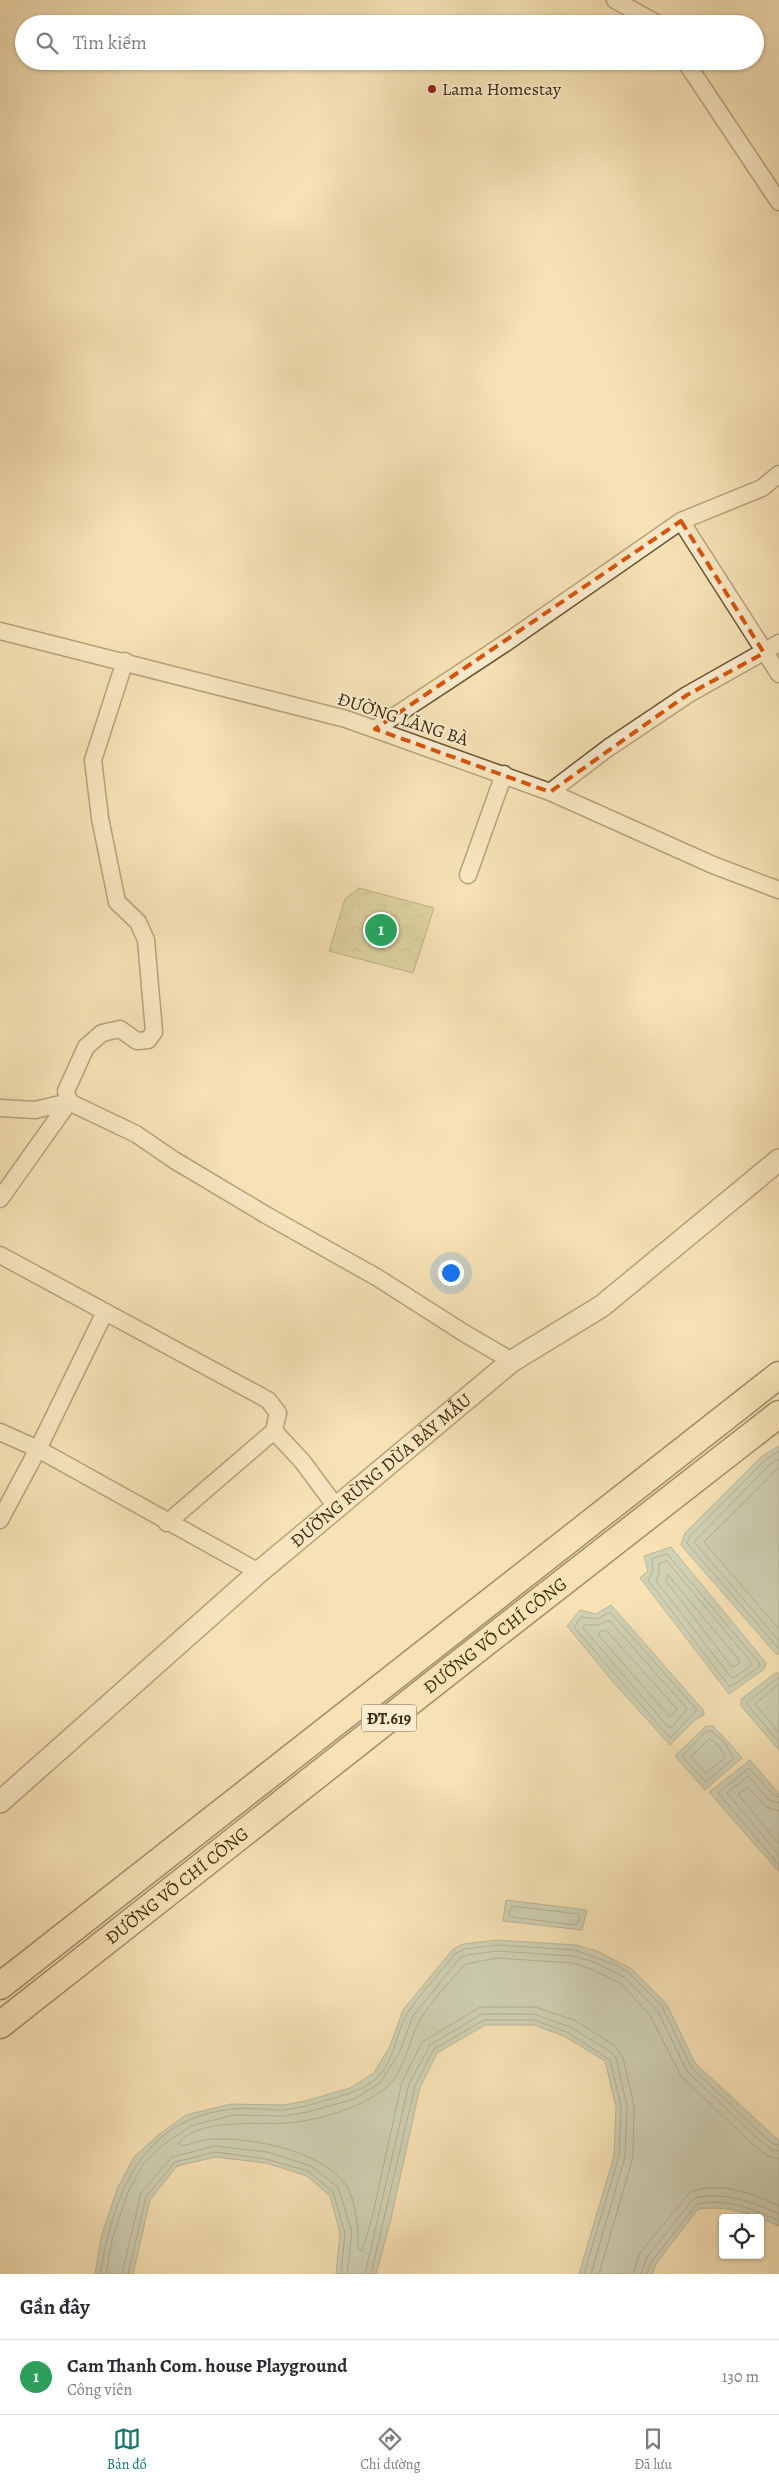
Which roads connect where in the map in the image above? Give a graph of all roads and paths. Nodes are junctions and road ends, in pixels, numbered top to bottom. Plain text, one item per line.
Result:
1 (615, 0) edge
2 (642, 15) edge
3 (691, 70) edge
4 (779, 202) edge
5 (779, 474) edge
6 (681, 520) junction
7 (0, 630) edge
8 (779, 643) edge
9 (764, 652) junction
10 (125, 661) junction
11 (779, 674) edge
12 (375, 729) junction
13 (504, 774) junction
14 (550, 792) junction
15 (468, 876) dead end
16 (779, 890) edge
17 (69, 1102) junction
18 (0, 1108) edge
19 (779, 1160) edge
20 (0, 1199) edge
21 (0, 1255) edge
22 (105, 1312) junction
23 (512, 1361) junction
24 (779, 1376) edge
25 (779, 1414) edge
26 (274, 1431) junction
27 (0, 1432) edge
28 (38, 1449) junction
29 (337, 1508) junction
30 (0, 1520) edge
31 (168, 1523) junction
32 (259, 1572) junction
33 (0, 1802) edge
34 (0, 1986) edge
35 (0, 2025) edge

1 - 2 street
3 - 4 street
5 - 6 street
6 - 9 street
6 - 12 street
7 - 10 street, ĐƯỜNG LĂNG BÀ
8 - 9 street
9 - 11 street
9 - 14 street
10 - 12 street, ĐƯỜNG LĂNG BÀ
10 - 17 street
12 - 13 street, ĐƯỜNG LĂNG BÀ
13 - 14 street, ĐƯỜNG LĂNG BÀ
13 - 15 street
14 - 16 street, ĐƯỜNG LĂNG BÀ
17 - 18 street
17 - 20 street
17 - 23 street
19 - 23 street, ĐƯỜNG RỪNG DỪA BẢY MẪU
21 - 22 street
22 - 26 street
22 - 28 street
23 - 29 street, ĐƯỜNG RỪNG DỪA BẢY MẪU
24 - 34 main road, ĐƯỜNG VÕ CHÍ CÔNG / ĐT.619
25 - 35 main road, ĐƯỜNG VÕ CHÍ CÔNG / ĐT.619
26 - 29 street
26 - 31 street
27 - 28 street
28 - 30 street
28 - 31 street
29 - 32 street, ĐƯỜNG RỪNG DỪA BẢY MẪU
31 - 32 street
32 - 33 street, ĐƯỜNG RỪNG DỪA BẢY MẪU

